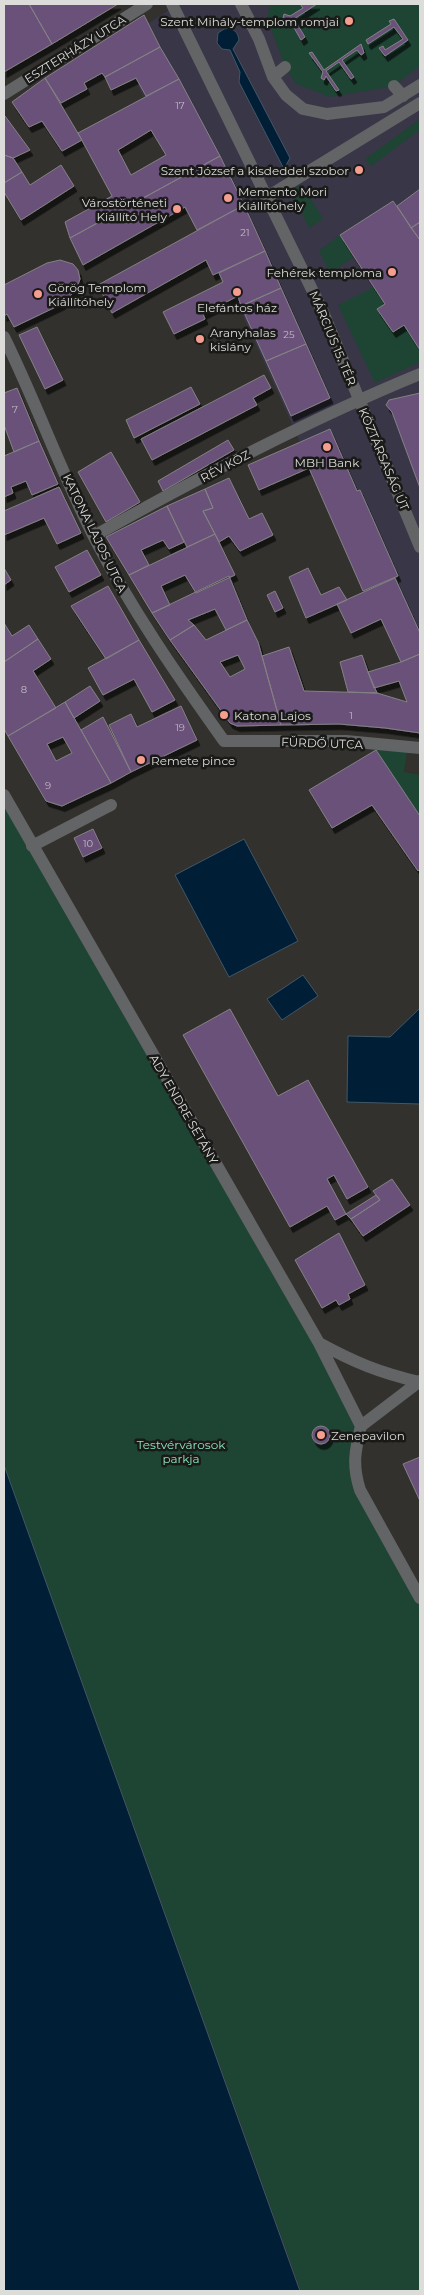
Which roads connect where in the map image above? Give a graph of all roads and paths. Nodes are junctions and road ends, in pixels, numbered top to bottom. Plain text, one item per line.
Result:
1 (147, 4) edge
2 (172, 4) edge
3 (241, 4) edge
4 (285, 67) dead end
5 (273, 77) junction
6 (420, 85) edge
7 (394, 86) dead end
8 (4, 94) edge
9 (402, 96) junction
10 (420, 103) edge
11 (267, 196) junction
12 (4, 337) edge
13 (420, 374) edge
14 (358, 399) junction
15 (94, 536) junction
16 (420, 547) edge
17 (224, 741) joint
18 (420, 748) edge
19 (4, 795) edge
20 (111, 804) dead end
21 (32, 846) junction
22 (320, 1343) junction
23 (420, 1381) edge
24 (361, 1426) junction
25 (420, 1598) edge

1 - 8 street, ESZTERHÁZY UTCA
2 - 11 street, MÁRCIUS 15. TÉR
3 - 5 street
4 - 5 street
5 - 9 street
6 - 9 street
7 - 9 street
10 - 11 street
11 - 14 street, MÁRCIUS 15. TÉR
12 - 15 street, KATONA LAJOS UTCA
13 - 14 street, RÉV KÖZ
14 - 15 street, RÉV KÖZ
14 - 16 street, KÖZTÁRSASÁG ÚT
15 - 17 street, KATONA LAJOS UTCA
17 - 18 street, FÜRDŐ UTCA
19 - 21 street, ADY ENDRE SÉTÁNY
20 - 21 street
21 - 22 street, ADY ENDRE SÉTÁNY
22 - 23 street
22 - 24 street, ADY ENDRE SÉTÁNY
23 - 24 street
24 - 25 street

